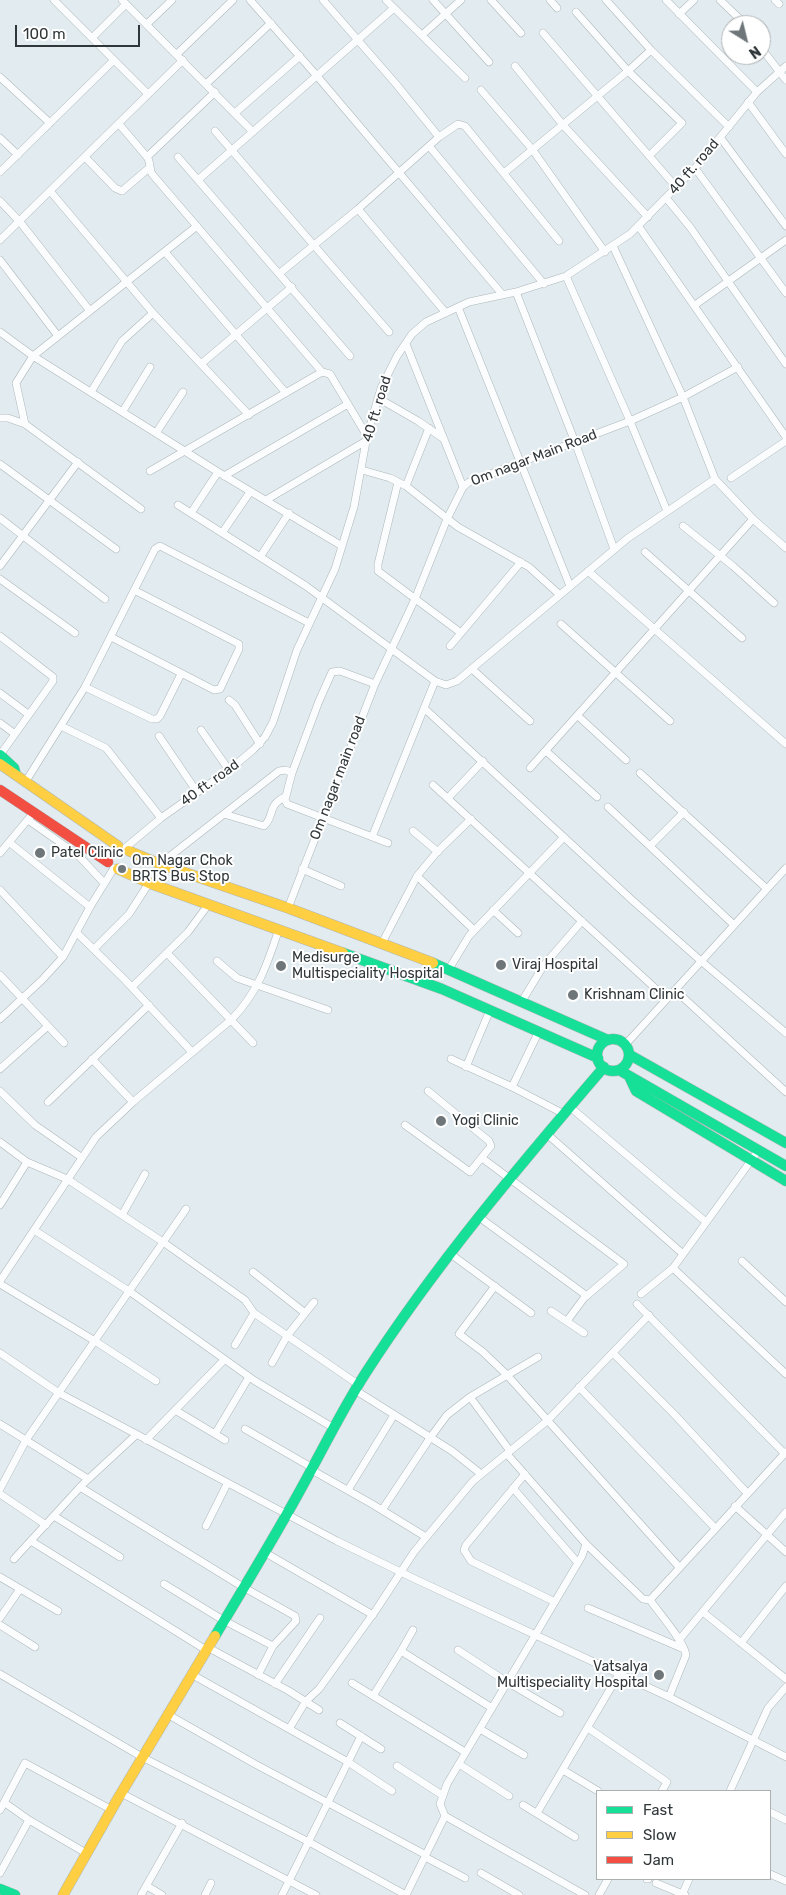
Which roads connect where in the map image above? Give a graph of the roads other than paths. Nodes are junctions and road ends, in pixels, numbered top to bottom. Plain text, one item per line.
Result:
1 (54, 0) edge
2 (172, 0) edge
3 (234, 0) edge
4 (250, 0) edge
5 (323, 0) edge
6 (386, 0) edge
7 (433, 0) edge
8 (461, 0) edge
9 (491, 0) edge
10 (550, 0) edge
11 (606, 0) edge
12 (666, 0) edge
13 (694, 0) edge
14 (720, 0) edge
15 (124, 2) edge
16 (394, 8) junction
17 (557, 8) dead end
18 (576, 12) dead end
19 (446, 14) junction
20 (679, 14) junction
21 (736, 15) edge
22 (270, 23) junction
23 (147, 24) junction
24 (521, 33) dead end
25 (543, 33) dead end
26 (422, 35) junction
27 (92, 38) junction
28 (358, 40) junction
29 (651, 50) junction
30 (177, 54) junction
31 (300, 56) junction
32 (114, 60) junction
33 (183, 60) junction
34 (771, 61) edge
35 (489, 62) dead end
36 (515, 66) dead end
37 (786, 66) edge
38 (628, 71) junction
39 (779, 71) junction
40 (317, 76) junction
41 (0, 77) edge
42 (465, 78) dead end
43 (786, 80) edge
44 (206, 84) junction
45 (481, 90) dead end
46 (215, 92) junction
47 (757, 92) junction
48 (148, 94) junction
49 (597, 96) junction
50 (748, 102) junction
51 (235, 114) junction
52 (50, 123) junction
53 (119, 124) junction
54 (563, 125) junction
55 (729, 127) junction
56 (215, 132) dead end
57 (253, 132) junction
58 (439, 137) junction
59 (0, 138) edge
60 (720, 138) junction
61 (429, 146) junction
62 (532, 149) junction
63 (232, 150) junction
64 (786, 154) edge
65 (18, 155) junction
66 (148, 156) junction
67 (649, 156) junction
68 (85, 157) junction
69 (178, 157) dead end
70 (149, 168) junction
71 (695, 168) junction
72 (0, 172) edge
73 (504, 173) junction
74 (399, 174) junction
75 (200, 180) junction
76 (676, 187) junction
77 (50, 191) junction
78 (667, 199) junction
79 (0, 201) edge
80 (358, 209) junction
81 (648, 218) junction
82 (20, 222) junction
83 (197, 226) junction
84 (786, 226) edge
85 (639, 227) junction
86 (0, 240) edge
87 (786, 240) edge
88 (559, 241) dead end
89 (314, 244) junction
90 (613, 246) junction
91 (165, 252) junction
92 (605, 252) junction
93 (761, 258) junction
94 (0, 260) edge
95 (280, 272) junction
96 (566, 276) junction
97 (127, 282) junction
98 (727, 282) junction
99 (544, 284) junction
100 (292, 287) junction
101 (516, 292) junction
102 (786, 293) edge
103 (502, 294) junction
104 (695, 305) junction
105 (458, 307) junction
106 (268, 308) junction
107 (90, 310) junction
108 (154, 313) junction
109 (446, 313) junction
110 (389, 332) dead end
111 (0, 333) edge
112 (237, 334) junction
113 (58, 336) junction
114 (406, 344) junction
115 (33, 356) junction
116 (350, 356) dead end
117 (201, 364) junction
118 (786, 364) edge
119 (150, 367) dead end
120 (738, 367) junction
121 (322, 372) junction
122 (91, 392) junction
123 (183, 392) dead end
124 (286, 394) junction
125 (378, 398) junction
126 (683, 398) junction
127 (348, 404) junction
128 (122, 411) junction
129 (249, 415) junction
130 (0, 418) edge
131 (630, 421) junction
132 (25, 424) junction
133 (429, 428) junction
134 (156, 433) junction
135 (786, 437) edge
136 (366, 438) junction
137 (444, 439) junction
138 (575, 442) junction
139 (185, 451) junction
140 (78, 462) junction
141 (0, 464) edge
142 (520, 464) junction
143 (362, 470) junction
144 (150, 471) dead end
145 (221, 474) junction
146 (731, 478) dead end
147 (715, 479) junction
148 (398, 482) junction
149 (406, 486) junction
150 (463, 486) junction
151 (250, 492) junction
152 (49, 500) junction
153 (266, 500) junction
154 (178, 505) dead end
155 (141, 508) dead end
156 (668, 511) junction
157 (191, 513) junction
158 (289, 513) junction
159 (0, 518) edge
160 (753, 518) junction
161 (447, 520) junction
162 (683, 526) dead end
163 (222, 533) junction
164 (23, 536) junction
165 (342, 546) junction
166 (786, 548) edge
167 (116, 549) dead end
168 (614, 549) junction
169 (645, 552) dead end
170 (720, 555) junction
171 (260, 557) junction
172 (521, 562) junction
173 (0, 566) edge
174 (588, 571) junction
175 (0, 579) edge
176 (570, 586) junction
177 (134, 590) junction
178 (688, 592) junction
179 (560, 595) junction
180 (105, 599) dead end
181 (322, 599) junction
182 (415, 599) junction
183 (774, 604) dead end
184 (310, 623) junction
185 (560, 624) dead end
186 (656, 630) junction
187 (75, 633) dead end
188 (461, 633) junction
189 (0, 636) edge
190 (111, 637) junction
191 (742, 638) dead end
192 (450, 646) dead end
193 (391, 649) junction
194 (472, 669) junction
195 (615, 673) junction
196 (181, 674) junction
197 (435, 681) junction
198 (375, 684) junction
199 (85, 687) junction
200 (0, 693) edge
201 (229, 700) dead end
202 (424, 708) junction
203 (28, 714) junction
204 (578, 716) junction
205 (530, 721) dead end
206 (670, 721) dead end
207 (0, 723) edge
208 (61, 726) junction
209 (201, 730) dead end
210 (15, 734) junction
211 (159, 736) dead end
212 (260, 744) junction
213 (786, 744) edge
214 (546, 751) junction
215 (0, 755) edge
216 (626, 760) dead end
217 (484, 761) junction
218 (0, 764) edge
219 (530, 768) dead end
220 (229, 770) junction
221 (292, 772) junction
222 (640, 773) dead end
223 (16, 775) junction
224 (26, 781) junction
225 (434, 785) dead end
226 (0, 790) edge
227 (197, 792) junction
228 (285, 796) junction
229 (597, 797) dead end
230 (448, 798) junction
231 (608, 807) dead end
232 (684, 812) junction
233 (224, 814) junction
234 (31, 816) junction
235 (161, 818) junction
236 (322, 818) junction
237 (471, 819) junction
238 (414, 831) dead end
239 (372, 837) junction
240 (564, 837) junction
241 (10, 843) junction
242 (388, 844) dead end
243 (650, 846) junction
244 (124, 848) junction
245 (438, 852) junction
246 (0, 853) edge
247 (160, 864) junction
248 (113, 866) junction
249 (786, 868) edge
250 (302, 869) junction
251 (530, 874) junction
252 (417, 876) junction
253 (104, 883) junction
254 (149, 883) junction
255 (341, 886) dead end
256 (767, 889) junction
257 (0, 890) edge
258 (208, 905) junction
259 (90, 907) junction
260 (288, 908) junction
261 (493, 910) junction
262 (582, 921) junction
263 (734, 925) junction
264 (279, 929) junction
265 (474, 930) junction
266 (77, 933) junction
267 (518, 933) dead end
268 (382, 943) junction
269 (94, 949) junction
270 (168, 953) junction
271 (63, 957) junction
272 (217, 961) dead end
273 (701, 961) junction
274 (449, 969) junction
275 (0, 975) edge
276 (258, 986) junction
277 (132, 987) junction
278 (675, 990) junction
279 (22, 998) junction
280 (667, 998) junction
281 (522, 1001) junction
282 (149, 1005) junction
283 (328, 1010) dead end
284 (490, 1010) junction
285 (0, 1019) edge
286 (232, 1020) junction
287 (48, 1026) junction
288 (538, 1033) junction
289 (786, 1033) edge
290 (608, 1040) junction
291 (64, 1043) dead end
292 (253, 1043) dead end
293 (625, 1044) junction
294 (192, 1052) junction
295 (630, 1055) junction
296 (92, 1059) junction
297 (451, 1059) dead end
298 (601, 1063) junction
299 (466, 1067) junction
300 (0, 1069) edge
301 (619, 1070) junction
302 (629, 1076) junction
303 (512, 1087) junction
304 (0, 1091) edge
305 (428, 1091) dead end
306 (786, 1092) edge
307 (48, 1102) dead end
308 (132, 1102) junction
309 (567, 1111) junction
310 (405, 1125) dead end
311 (547, 1134) junction
312 (0, 1142) edge
313 (786, 1142) edge
314 (758, 1151) junction
315 (81, 1158) junction
316 (482, 1158) junction
317 (751, 1160) junction
318 (27, 1162) junction
319 (786, 1166) edge
320 (145, 1174) dead end
321 (67, 1179) junction
322 (510, 1179) junction
323 (786, 1181) edge
324 (0, 1205) edge
325 (186, 1209) dead end
326 (122, 1215) junction
327 (479, 1217) junction
328 (706, 1222) junction
329 (34, 1230) junction
330 (163, 1242) junction
331 (684, 1254) junction
332 (452, 1255) junction
333 (742, 1261) dead end
334 (674, 1268) junction
335 (253, 1272) dead end
336 (0, 1282) edge
337 (495, 1286) junction
338 (129, 1291) junction
339 (641, 1294) dead end
340 (587, 1296) junction
341 (314, 1302) dead end
342 (786, 1302) edge
343 (637, 1304) dead end
344 (551, 1311) dead end
345 (305, 1313) junction
346 (531, 1313) dead end
347 (254, 1314) junction
348 (649, 1315) junction
349 (567, 1321) junction
350 (584, 1333) dead end
351 (287, 1336) junction
352 (95, 1341) junction
353 (235, 1345) dead end
354 (0, 1353) edge
355 (613, 1353) junction
356 (538, 1357) dead end
357 (224, 1360) junction
358 (272, 1363) dead end
359 (786, 1374) edge
360 (507, 1375) junction
361 (249, 1377) junction
362 (156, 1381) dead end
363 (357, 1387) junction
364 (579, 1387) junction
365 (59, 1393) junction
366 (470, 1398) junction
367 (175, 1410) junction
368 (394, 1415) junction
369 (546, 1421) junction
370 (0, 1424) edge
371 (332, 1427) junction
372 (245, 1429) dead end
373 (215, 1434) junction
374 (136, 1435) junction
375 (430, 1438) junction
376 (26, 1440) junction
377 (146, 1440) junction
378 (225, 1440) dead end
379 (509, 1452) junction
380 (785, 1452) edge
381 (311, 1468) junction
382 (481, 1474) junction
383 (525, 1474) junction
384 (88, 1479) junction
385 (227, 1484) junction
386 (80, 1487) junction
387 (513, 1488) junction
388 (0, 1489) edge
389 (348, 1490) junction
390 (747, 1493) junction
391 (0, 1494) edge
392 (735, 1506) junction
393 (382, 1510) junction
394 (786, 1512) edge
395 (286, 1515) junction
396 (54, 1516) junction
397 (46, 1525) junction
398 (206, 1526) dead end
399 (715, 1528) junction
400 (767, 1535) junction
401 (426, 1537) junction
402 (31, 1542) junction
403 (586, 1544) junction
404 (264, 1552) junction
405 (786, 1552) edge
406 (120, 1557) dead end
407 (14, 1559) dead end
408 (578, 1563) junction
409 (679, 1567) junction
410 (400, 1572) junction
411 (0, 1577) edge
412 (164, 1584) dead end
413 (786, 1586) edge
414 (243, 1588) junction
415 (20, 1589) junction
416 (650, 1600) junction
417 (555, 1602) junction
418 (588, 1608) dead end
419 (58, 1611) dead end
420 (704, 1613) junction
421 (373, 1615) junction
422 (0, 1618) edge
423 (320, 1618) dead end
424 (223, 1620) junction
425 (0, 1625) edge
426 (413, 1630) dead end
427 (535, 1635) junction
428 (679, 1640) junction
429 (741, 1643) junction
430 (273, 1646) junction
431 (35, 1647) dead end
432 (206, 1649) junction
433 (458, 1650) dead end
434 (686, 1650) junction
435 (401, 1651) junction
436 (0, 1674) edge
437 (191, 1674) junction
438 (619, 1674) junction
439 (258, 1675) junction
440 (786, 1679) edge
441 (507, 1682) junction
442 (352, 1683) dead end
443 (275, 1684) junction
444 (786, 1687) edge
445 (373, 1696) junction
446 (669, 1697) junction
447 (306, 1701) junction
448 (492, 1708) junction
449 (319, 1710) dead end
450 (560, 1713) dead end
451 (167, 1714) junction
452 (340, 1723) dead end
453 (588, 1728) junction
454 (290, 1729) junction
455 (480, 1729) junction
456 (361, 1736) junction
457 (754, 1741) junction
458 (380, 1750) dead end
459 (466, 1752) junction
460 (524, 1755) dead end
461 (142, 1757) junction
462 (786, 1757) edge
463 (348, 1762) junction
464 (459, 1764) junction
465 (397, 1766) dead end
466 (563, 1770) junction
467 (596, 1790) edge
468 (663, 1790) edge
469 (730, 1790) edge
470 (392, 1791) dead end
471 (121, 1793) junction
472 (442, 1795) junction
473 (509, 1796) dead end
474 (5, 1803) junction
475 (328, 1803) junction
476 (523, 1805) dead end
477 (0, 1810) edge
478 (112, 1810) junction
479 (771, 1812) edge
480 (537, 1813) junction
481 (445, 1816) junction
482 (29, 1820) junction
483 (786, 1820) edge
484 (182, 1824) junction
485 (575, 1836) dead end
486 (309, 1842) junction
487 (86, 1853) junction
488 (425, 1856) junction
489 (481, 1872) dead end
490 (0, 1873) edge
491 (771, 1874) edge
492 (465, 1878) dead end
493 (289, 1880) junction
494 (607, 1880) edge
495 (689, 1880) edge
496 (786, 1881) edge
497 (211, 1883) dead end
498 (656, 1883) dead end
499 (147, 1886) junction
500 (0, 1889) edge
501 (12, 1894) edge
502 (63, 1895) edge
503 (141, 1895) edge
504 (162, 1895) edge
505 (205, 1895) edge
506 (282, 1895) edge
507 (316, 1895) edge
508 (406, 1895) edge
509 (519, 1895) edge
510 (585, 1895) edge
511 (599, 1895) edge
512 (683, 1895) edge

1 - 27 street
2 - 23 street
3 - 30 street
4 - 22 street
5 - 28 street
6 - 16 street
7 - 19 street
8 - 19 street
9 - 24 street
10 - 17 street
11 - 29 street
12 - 20 street
13 - 20 street
14 - 21 street
15 - 23 street
15 - 27 street
16 - 26 street
16 - 28 street
18 - 38 street
19 - 26 street
19 - 35 street
20 - 47 street
22 - 31 street
22 - 44 street
23 - 30 street
25 - 49 street
26 - 42 street
27 - 32 street
28 - 40 street
28 - 58 street
29 - 38 street
29 - 55 street
30 - 33 street
31 - 40 street
31 - 51 street
32 - 48 street
32 - 52 street
33 - 44 street
33 - 48 street
34 - 39 street
36 - 54 street
37 - 39 street, 40 ft. road
38 - 49 street
38 - 67 street
39 - 43 street
39 - 47 street, 40 ft. road
40 - 57 street
40 - 74 street
41 - 52 street
44 - 46 street
45 - 62 street
46 - 51 street
46 - 66 street
47 - 50 street, 40 ft. road
48 - 53 street
49 - 54 street
49 - 67 street
50 - 55 street, 40 ft. road
50 - 64 street
51 - 57 street
52 - 65 street
53 - 66 street
53 - 68 street
54 - 62 street
54 - 81 street
55 - 60 street, 40 ft. road
56 - 63 street
57 - 63 street
58 - 61 street
58 - 73 street
59 - 65 street
60 - 71 street, 40 ft. road
60 - 84 street
61 - 74 street
61 - 99 street
62 - 73 street
62 - 92 street
63 - 75 street
63 - 89 street
65 - 72 street
66 - 70 street
67 - 76 street
68 - 70 street
68 - 77 street
69 - 75 street
70 - 83 street
71 - 76 street, 40 ft. road
71 - 93 street
73 - 88 street
74 - 80 street
74 - 103 street
75 - 95 street
76 - 78 street, 40 ft. road
77 - 82 street
77 - 97 street
78 - 81 street, 40 ft. road
78 - 98 street
79 - 82 street
80 - 89 street
80 - 109 street
81 - 85 street, 40 ft. road
82 - 86 street
82 - 107 street
83 - 91 street
83 - 106 street
85 - 90 street, 40 ft. road
85 - 104 street
87 - 93 street
89 - 95 street
89 - 110 street
90 - 92 street, 40 ft. road
90 - 126 street
91 - 97 street
91 - 112 street
92 - 96 street, 40 ft. road
93 - 98 street
93 - 102 street
94 - 113 street
95 - 100 street
96 - 99 street, 40 ft. road
96 - 131 street
97 - 107 street
97 - 108 street
98 - 104 street
98 - 118 street
99 - 101 street, 40 ft. road
100 - 106 street
100 - 116 street
101 - 103 street, 40 ft. road
101 - 138 street
103 - 105 street, 40 ft. road
104 - 120 street
105 - 109 street, 40 ft. road
105 - 142 street
106 - 112 street
106 - 121 street
107 - 113 street
108 - 117 street
108 - 122 street
109 - 114 street, 40 ft. road
111 - 115 street
112 - 117 street
112 - 124 street
113 - 115 street
114 - 125 street, 40 ft. road
114 - 137 street
115 - 122 street
115 - 132 street
117 - 129 street
119 - 128 street
120 - 126 street, Om nagar Main Road
120 - 135 street
121 - 124 street
121 - 127 street
122 - 128 street
123 - 134 street
124 - 129 street
125 - 133 street
125 - 136 street, 40 ft. road
126 - 131 street, Om nagar Main Road
126 - 147 street
127 - 136 street
127 - 145 street
128 - 134 street
129 - 139 street
130 - 132 street
131 - 138 street, Om nagar Main Road
131 - 156 street
132 - 140 street
133 - 137 street
133 - 149 street
134 - 139 street
135 - 146 street
136 - 143 street, 40 ft. road
136 - 153 street
137 - 150 street
138 - 142 street, Om nagar Main Road
138 - 168 street
139 - 144 street
139 - 145 street
140 - 152 street
140 - 155 street
141 - 152 street
142 - 150 street, Om nagar Main Road
142 - 176 street
143 - 148 street
143 - 165 street, 40 ft. road
145 - 151 street
145 - 157 street
147 - 156 street
147 - 160 street
148 - 149 street
148 - 182 street
149 - 161 street
150 - 161 street, Om nagar Main Road
151 - 153 street
151 - 163 street
152 - 164 street
152 - 167 street
153 - 158 street
154 - 157 street
156 - 168 street
157 - 163 street
158 - 165 street
158 - 171 street
159 - 164 street
160 - 166 street
160 - 170 street
161 - 172 street
161 - 182 street, Om nagar Main Road
162 - 170 street
163 - 171 street
164 - 173 street
164 - 180 street
165 - 181 street, 40 ft. road
168 - 174 street
169 - 178 street
170 - 178 street
170 - 183 street
171 - 181 street
172 - 179 street
172 - 188 street
174 - 176 street
174 - 186 street
175 - 187 street
176 - 179 street
177 - 184 street
177 - 190 street
177 - 196 street
178 - 186 street
178 - 191 street
179 - 194 street
181 - 184 street, 40 ft. road
181 - 193 street
182 - 188 street
182 - 193 street, Om nagar Main Road
184 - 212 street, 40 ft. road
185 - 195 street
186 - 195 street
186 - 213 street
188 - 192 street
189 - 203 street
190 - 196 street
190 - 199 street
193 - 197 street
193 - 198 street, Om nagar main road
194 - 197 street
194 - 205 street
195 - 204 street
195 - 206 street
196 - 199 street
197 - 202 street
198 - 221 street
198 - 236 street, Om nagar main road
199 - 208 street
200 - 203 street
201 - 212 street
202 - 217 street
202 - 239 street
203 - 210 street
204 - 214 street
204 - 216 street
207 - 210 street
208 - 224 street
208 - 235 street
209 - 220 street
210 - 215 street
211 - 227 street
212 - 220 street, 40 ft. road
214 - 219 street
214 - 229 street
215 - 223 main road
217 - 230 street
217 - 240 street
218 - 223 main road
220 - 227 street, 40 ft. road
221 - 228 street
221 - 233 street
222 - 232 street
223 - 224 main road
224 - 244 main road
225 - 230 street
226 - 234 main road
227 - 235 street, 40 ft. road
228 - 233 street
228 - 236 street
230 - 237 street
231 - 243 street
232 - 243 street
232 - 256 street
233 - 247 street
234 - 241 street
234 - 248 main road
234 - 253 street
235 - 244 street, 40 ft. road
236 - 239 street
236 - 250 street, Om nagar main road
237 - 245 street
237 - 251 street
238 - 245 street
239 - 242 street
240 - 251 street
240 - 273 street
241 - 246 street
241 - 259 street
243 - 263 street
244 - 247 main road
244 - 248 main road
244 - 248 main road
245 - 252 street
247 - 260 main road
248 - 253 street
248 - 254 main road
249 - 256 street
250 - 255 street
250 - 260 street, Om nagar main road
251 - 261 street
251 - 262 street
252 - 265 street
252 - 268 street
253 - 259 street
254 - 258 main road
254 - 269 street
256 - 263 street
257 - 271 street
258 - 264 main road
258 - 270 street
259 - 266 street
260 - 268 main road
261 - 265 street
261 - 267 street
262 - 280 street
262 - 281 street
263 - 273 street
264 - 276 street
264 - 284 main road
265 - 274 street
266 - 269 street
266 - 271 street
268 - 274 main road
269 - 277 street
270 - 277 street
270 - 286 street
271 - 279 street
272 - 276 street
273 - 278 street
273 - 289 street
274 - 281 main road
275 - 279 street
276 - 283 street
276 - 286 street
277 - 282 street
278 - 280 street
278 - 306 street
279 - 285 street
279 - 287 street
280 - 293 street
281 - 290 main road
282 - 294 street
282 - 296 street
284 - 288 main road
284 - 299 street
286 - 292 street
286 - 294 street
287 - 291 street
287 - 300 street
288 - 298 main road
288 - 303 street
290 - 293 main road
290 - 298 main road
293 - 295 main road
294 - 308 street
295 - 301 main road
295 - 313 main road
296 - 307 street
296 - 308 street
297 - 299 street
298 - 301 main road
298 - 309 main road
299 - 303 street
301 - 302 main road
302 - 314 main road
302 - 317 main road
303 - 309 street
304 - 315 street
305 - 316 street
308 - 315 street
309 - 311 main road
309 - 328 street
310 - 316 street
311 - 322 main road
311 - 331 street
312 - 318 street
314 - 317 street
314 - 319 main road
315 - 321 street
316 - 322 street
317 - 323 main road
317 - 328 street
318 - 321 street
318 - 324 street
320 - 326 street
321 - 326 street
321 - 329 street
322 - 327 main road
322 - 340 street
325 - 330 street
326 - 330 street
327 - 332 main road
327 - 340 street
328 - 331 street
329 - 336 street
329 - 338 street
330 - 338 street
330 - 347 street
331 - 334 street
332 - 337 street
332 - 363 main road
333 - 342 street
334 - 339 street
334 - 359 street
335 - 345 street
336 - 352 street
337 - 346 street
337 - 360 street
338 - 352 street
338 - 357 street
340 - 349 street
341 - 345 street
343 - 348 street
344 - 349 street
345 - 351 street
347 - 351 street
347 - 353 street
348 - 355 street
348 - 380 street
349 - 350 street
351 - 358 street
351 - 363 street
352 - 362 street
352 - 365 street
354 - 365 street
355 - 364 street
355 - 390 street
356 - 360 street
357 - 361 street
357 - 367 street
360 - 366 street
360 - 369 street
361 - 371 street
361 - 373 street
363 - 368 street
363 - 371 main road
364 - 369 street
364 - 399 street
365 - 374 street
365 - 376 street
366 - 375 street
366 - 379 street
367 - 373 street
367 - 377 street
368 - 375 street
368 - 389 street
369 - 379 street
369 - 409 street
370 - 376 street
371 - 381 main road
372 - 381 street
373 - 378 street
374 - 377 street
374 - 384 street
375 - 382 street
375 - 393 street
376 - 384 street
376 - 388 street
377 - 385 street
379 - 382 street
379 - 383 street
380 - 390 street
381 - 389 street
381 - 395 main road
382 - 401 street
383 - 387 street
383 - 403 street
384 - 386 street
385 - 395 street
385 - 398 street
386 - 396 street
386 - 414 street
387 - 408 street
387 - 417 street
389 - 393 street
390 - 392 street
391 - 397 street
392 - 399 street
392 - 400 street
393 - 401 street
394 - 400 street
395 - 404 main road
395 - 410 street
396 - 397 street
396 - 406 street
397 - 402 street
399 - 409 street
400 - 405 street
400 - 420 street
401 - 410 street
402 - 407 street
402 - 432 street
403 - 408 street
403 - 416 street
404 - 414 main road
404 - 421 street
408 - 417 street
409 - 416 street
410 - 421 street
410 - 427 street
411 - 415 street
412 - 424 street
413 - 429 street
414 - 424 main road
414 - 430 street
415 - 419 street
415 - 422 street
416 - 428 street
417 - 427 street
418 - 434 street
420 - 428 street
420 - 429 street
421 - 447 street
423 - 443 street
424 - 430 street
424 - 432 main road
425 - 431 street
426 - 435 street
427 - 438 street
427 - 441 street
428 - 434 street
429 - 440 street
430 - 439 street
432 - 437 main road
432 - 439 street
433 - 441 street
434 - 446 street
435 - 445 street
435 - 448 street
436 - 461 street
437 - 451 main road
437 - 454 street
438 - 446 street
438 - 453 street
439 - 443 street
441 - 448 street
441 - 450 street
442 - 445 street
443 - 447 street
444 - 457 street
445 - 459 street
446 - 457 street
447 - 449 street
447 - 454 street
448 - 455 street
451 - 461 main road
451 - 475 street
452 - 456 street
453 - 466 street
453 - 468 street
454 - 463 street
455 - 459 street
455 - 460 street
456 - 458 street
456 - 463 street
457 - 462 street
457 - 469 street
459 - 464 street
461 - 471 main road
461 - 486 street
463 - 470 street
463 - 475 street
464 - 472 street
464 - 473 street
465 - 472 street
466 - 467 street
466 - 480 street
471 - 478 main road
471 - 484 street
472 - 481 street
474 - 477 street
474 - 478 street
474 - 482 street
475 - 486 street
475 - 488 street
476 - 480 street
478 - 487 main road
479 - 483 street
480 - 485 street
481 - 488 street
481 - 510 street
482 - 487 street
482 - 490 street
484 - 493 street
484 - 499 street
486 - 493 street
486 - 508 street
487 - 502 main road
488 - 492 street
488 - 508 street
489 - 509 street
491 - 496 street
493 - 506 street
493 - 507 street
494 - 511 street
495 - 512 street
497 - 505 street
498 - 512 street
499 - 503 street
499 - 504 street
500 - 501 main road

